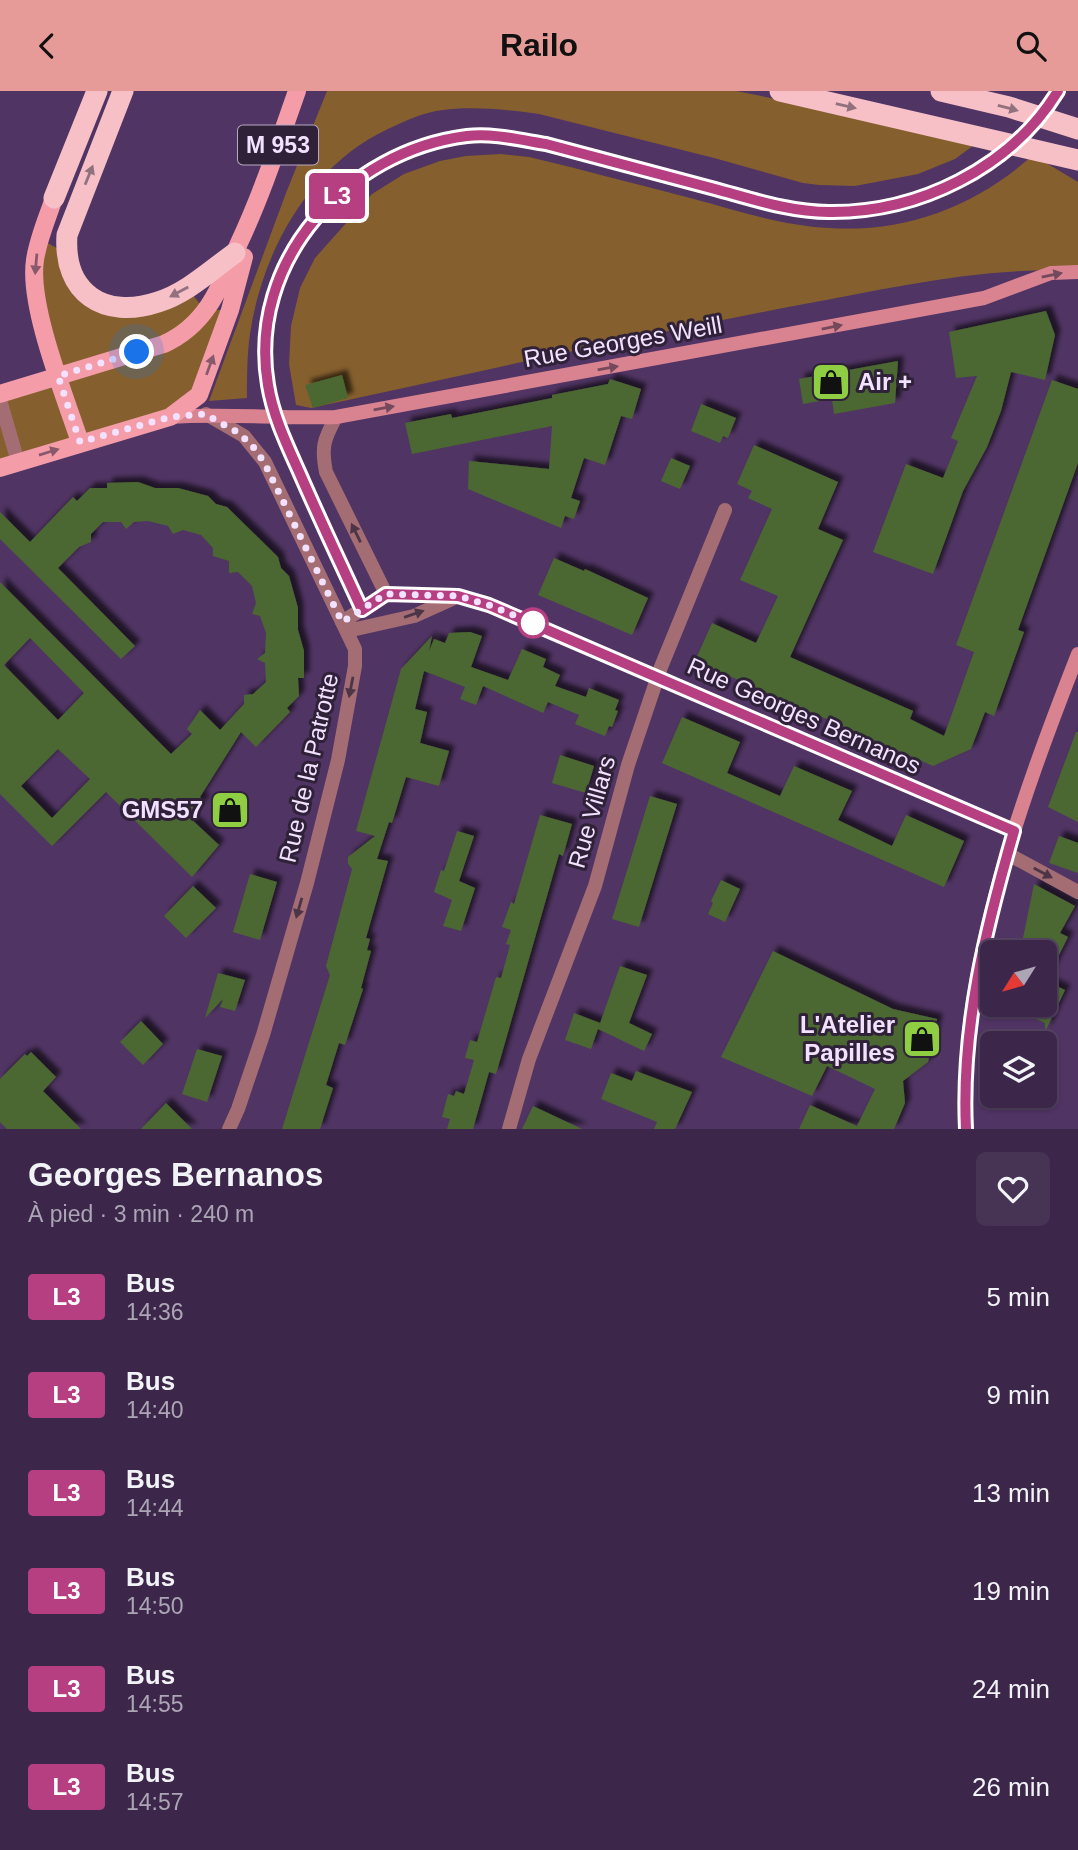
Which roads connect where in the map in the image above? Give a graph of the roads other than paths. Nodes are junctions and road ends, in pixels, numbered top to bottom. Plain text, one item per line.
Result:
1 (97, 91) edge
2 (123, 91) edge
3 (297, 91) edge
4 (780, 91) edge
5 (942, 91) edge
6 (1078, 129) edge
7 (1054, 153) junction
8 (1078, 160) edge
9 (1078, 166) edge
10 (54, 198) joint
11 (259, 199) junction
12 (235, 253) junction
13 (1078, 272) edge
14 (58, 376) junction
15 (0, 394) edge
16 (0, 400) edge
17 (205, 414) junction
18 (170, 417) junction
19 (336, 417) junction
20 (80, 442) junction
21 (18, 462) junction
22 (0, 468) edge
23 (725, 510) dead end
24 (386, 594) junction
25 (458, 596) junction
26 (345, 626) junction
27 (1078, 654) edge
28 (659, 677) junction
29 (1014, 831) junction
30 (1008, 855) junction
31 (1078, 892) edge
32 (229, 1129) edge
33 (509, 1129) edge
34 (966, 1129) edge

1 - 10 highway
12 -> 2 highway
3 - 11 main road, M 953
4 -> 7 highway
5 -> 6 highway
7 - 8 highway
7 - 9 main road
10 -> 14 main road
11 - 12 main road, M 953
18 -> 11 main road, M 953
12 - 14 main road, M 953
19 -> 13 main road, Rue Georges Weill
14 - 15 main road, M 953
14 - 20 main road
16 - 21 street
17 - 18 main road, Rue Georges Weill
17 - 19 main road, Rue Georges Weill
17 - 26 street, Rue de la Patrotte
18 - 20 main road, M 953
24 -> 19 street
21 -> 20 main road, M 953
21 - 22 main road, M 953
23 - 28 street, Rue Villars
24 - 25 street, Rue Georges Bernanos
24 - 26 street
26 -> 25 street
25 - 28 street, Rue Georges Bernanos
26 -> 32 street, Rue de la Patrotte
27 - 29 main road
28 - 29 street, Rue Georges Bernanos
28 - 33 street, Rue Villars
29 - 30 main road
30 -> 31 street
30 - 34 main road

